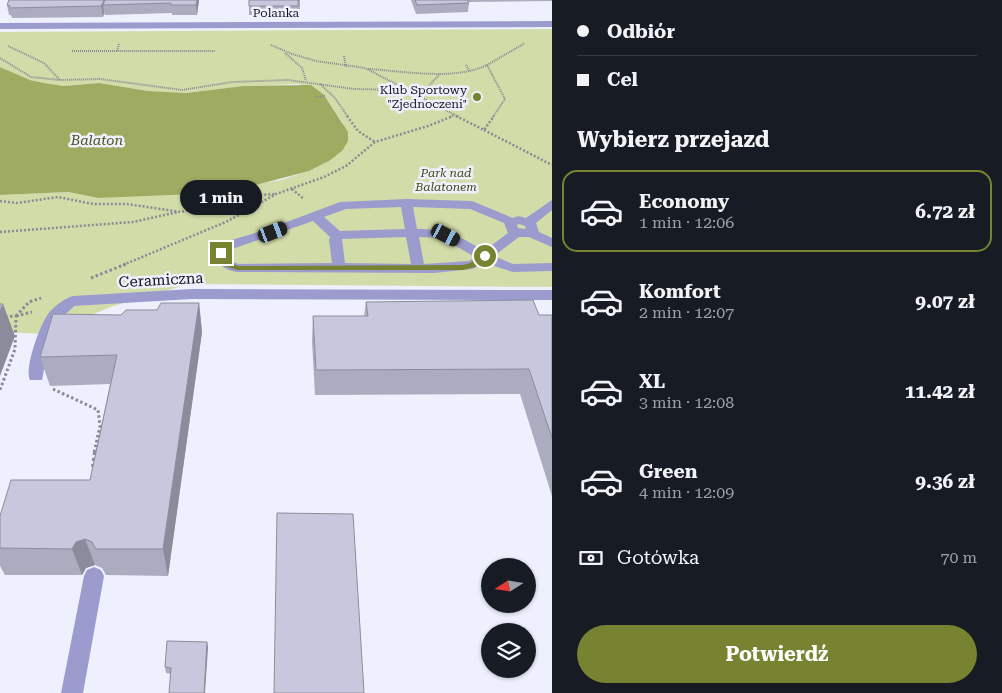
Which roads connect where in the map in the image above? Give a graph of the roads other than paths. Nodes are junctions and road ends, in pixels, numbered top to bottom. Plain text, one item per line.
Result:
1 (552, 24) edge
2 (0, 26) edge
3 (406, 203) junction
4 (552, 204) edge
5 (314, 216) junction
6 (514, 227) junction
7 (530, 228) junction
8 (412, 233) junction
9 (337, 236) junction
10 (552, 243) edge
11 (485, 256) junction
12 (339, 267) junction
13 (552, 267) edge
14 (418, 268) junction
15 (192, 294) junction
16 (552, 295) edge
17 (190, 312) edge
18 (36, 376) road end
19 (94, 576) dead end
20 (72, 693) edge

1 - 2 street, Polanka
3 - 5 street
3 - 6 street
3 - 8 street
4 - 7 street
5 - 9 street
5 - 12 street
6 - 7 street
6 - 11 street
7 - 10 street
8 - 9 street
8 - 11 street
8 - 14 street
9 - 12 street
11 - 13 street
11 - 14 street
12 - 14 street
15 - 16 street, Ceramiczna
15 - 17 street
15 - 18 street, Ceramiczna
19 - 20 street

